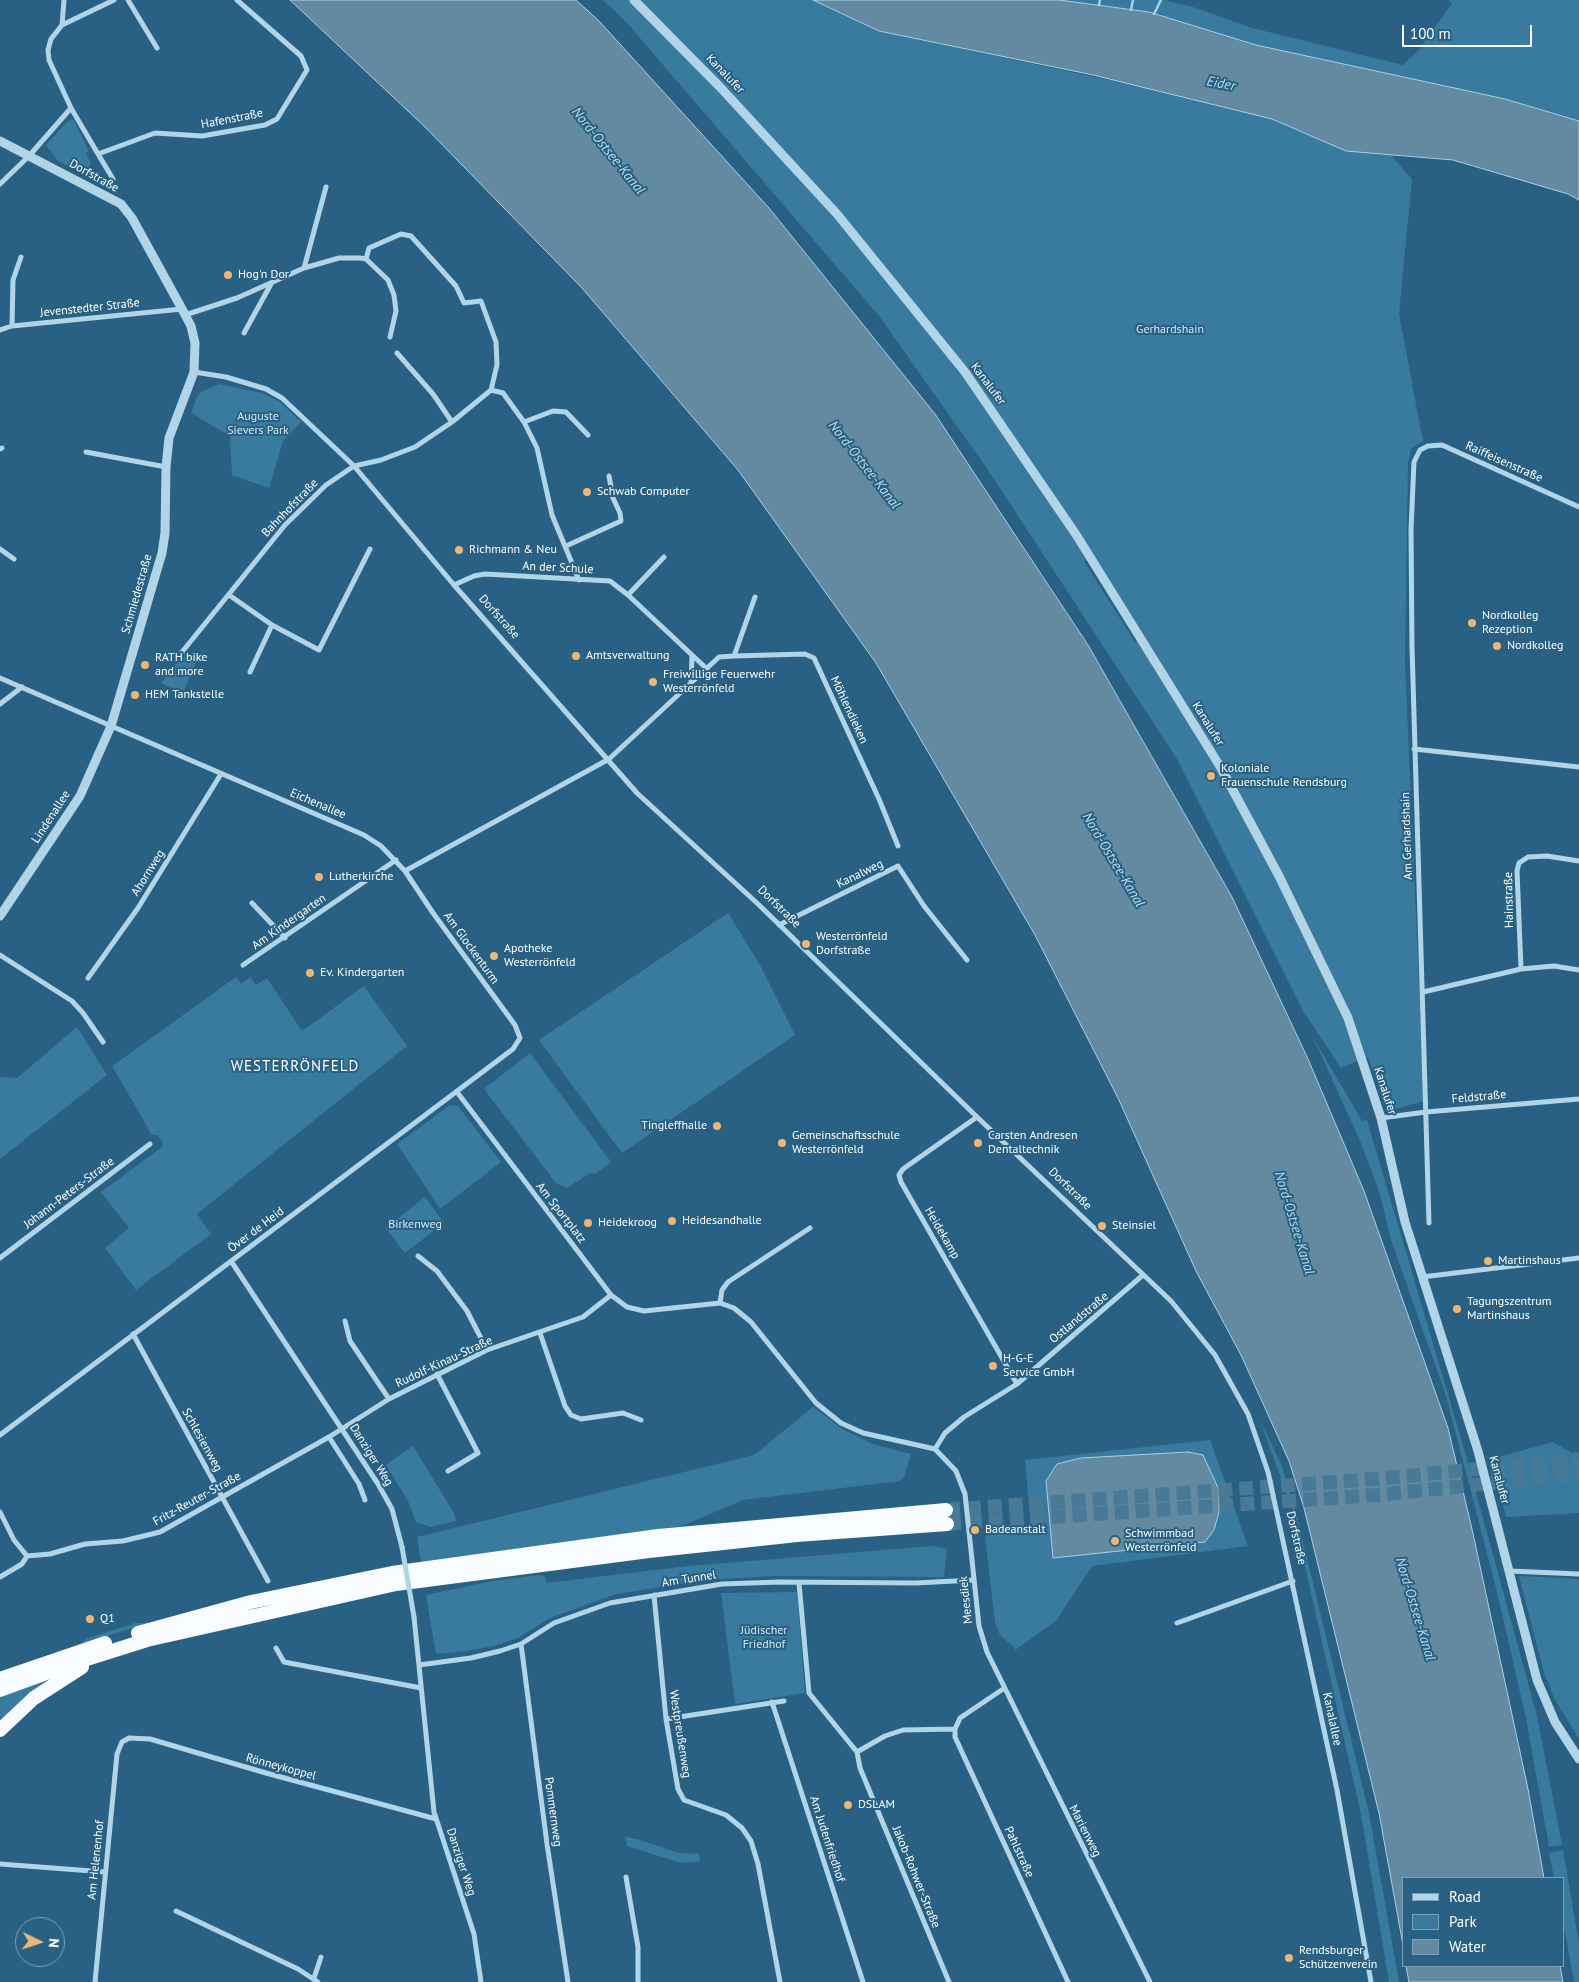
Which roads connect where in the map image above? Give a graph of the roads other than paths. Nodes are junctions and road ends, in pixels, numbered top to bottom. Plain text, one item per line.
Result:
1 (64, 0) edge
2 (114, 0) edge
3 (128, 0) edge
4 (237, 0) edge
5 (634, 0) edge
6 (62, 25) junction
7 (157, 48) dead end
8 (71, 108) junction
9 (0, 141) edge
10 (98, 154) junction
11 (29, 156) junction
12 (113, 180) dead end
13 (0, 184) edge
14 (326, 187) dead end
15 (21, 257) dead end
16 (366, 259) junction
17 (304, 268) junction
18 (271, 284) junction
19 (184, 312) junction
20 (12, 326) junction
21 (0, 330) edge
22 (244, 333) dead end
23 (390, 337) dead end
24 (397, 353) dead end
25 (194, 372) junction
26 (491, 390) junction
27 (452, 422) junction
28 (524, 422) junction
29 (588, 435) dead end
30 (1420, 450) joint
31 (86, 452) dead end
32 (166, 466) junction
33 (354, 466) junction
34 (609, 476) dead end
35 (1579, 507) edge
36 (566, 546) junction
37 (0, 549) edge
38 (370, 549) dead end
39 (664, 557) dead end
40 (14, 559) dead end
41 (579, 580) junction
42 (454, 585) junction
43 (229, 595) junction
44 (628, 595) junction
45 (755, 597) dead end
46 (272, 625) junction
47 (182, 652) dead end
48 (692, 656) junction
49 (734, 656) junction
50 (706, 669) junction
51 (250, 672) dead end
52 (0, 678) edge
53 (691, 683) junction
54 (22, 687) junction
55 (0, 704) edge
56 (111, 726) junction
57 (1414, 749) junction
58 (609, 759) junction
59 (1579, 768) edge
60 (221, 774) junction
61 (898, 846) dead end
62 (396, 860) junction
63 (1579, 861) edge
64 (406, 871) junction
65 (252, 903) dead end
66 (0, 916) edge
67 (779, 925) junction
68 (286, 938) junction
69 (0, 955) edge
70 (967, 960) dead end
71 (243, 965) dead end
72 (1521, 969) junction
73 (1579, 970) edge
74 (88, 978) dead end
75 (1422, 992) junction
76 (520, 1038) joint
77 (103, 1042) dead end
78 (457, 1092) junction
79 (1579, 1100) edge
80 (1426, 1112) junction
81 (977, 1117) junction
82 (1381, 1118) junction
83 (150, 1144) dead end
84 (1429, 1223) dead end
85 (810, 1228) dead end
86 (418, 1256) dead end
87 (0, 1258) edge
88 (1579, 1258) edge
89 (231, 1261) junction
90 (1143, 1276) junction
91 (1422, 1277) junction
92 (611, 1295) junction
93 (720, 1303) junction
94 (345, 1321) dead end
95 (540, 1333) junction
96 (132, 1334) junction
97 (487, 1350) junction
98 (436, 1374) junction
99 (1017, 1384) junction
100 (389, 1399) junction
101 (641, 1420) dead end
102 (342, 1429) junction
103 (0, 1435) edge
104 (329, 1437) junction
105 (935, 1449) junction
106 (448, 1471) dead end
107 (222, 1497) junction
108 (365, 1500) dead end
109 (0, 1512) edge
110 (27, 1556) junction
111 (1510, 1571) junction
112 (1579, 1574) edge
113 (0, 1577) edge
114 (974, 1580) junction
115 (268, 1581) dead end
116 (1293, 1581) junction
117 (799, 1582) junction
118 (654, 1595) junction
119 (1177, 1623) dead end
120 (147, 1640) junction
121 (521, 1644) junction
122 (276, 1648) dead end
123 (419, 1664) junction
124 (0, 1679) edge
125 (421, 1688) junction
126 (0, 1690) edge
127 (1003, 1690) junction
128 (784, 1701) dead end
129 (772, 1702) junction
130 (666, 1719) junction
131 (955, 1729) junction
132 (0, 1730) edge
133 (122, 1742) joint
134 (857, 1752) junction
135 (1579, 1759) edge
136 (436, 1819) junction
137 (0, 1864) edge
138 (105, 1872) junction
139 (626, 1877) dead end
140 (176, 1912) dead end
141 (321, 1957) dead end
142 (316, 1980) edge
143 (95, 1982) edge
144 (481, 1982) edge
145 (568, 1982) edge
146 (638, 1982) edge
147 (780, 1982) edge
148 (863, 1982) edge
149 (949, 1982) edge
150 (1068, 1982) edge
151 (1150, 1982) edge
152 (1371, 1982) edge

1 - 6 street
2 - 6 street
3 - 7 street
4 - 10 street, Hafenstraße
5 - 82 street, Kanalufer
6 - 8 street
8 - 10 street
8 - 11 street
9 - 11 street, Dorfstraße
10 - 12 street
11 - 13 street
11 - 19 street, Dorfstraße
14 - 17 street
15 - 20 street
16 - 17 street
16 - 23 street
16 - 26 street
17 - 18 street
18 - 19 street
18 - 22 street
19 - 20 street, Jevenstedter Straße
19 - 25 street, Schmiedestraße
20 - 21 street, Jevenstedter Straße
24 - 27 street
25 - 32 street, Schmiedestraße
25 - 33 street, Dorfstraße
26 - 27 street
26 - 28 street
27 - 33 street
28 - 29 street
28 - 36 street
30 - 35 street, Raiffeisenstraße
30 - 57 street, Am Gerhardshain
31 - 32 street
32 - 56 street, Schmiedestraße
33 - 42 street, Dorfstraße
33 - 43 street, Bahnhofstraße
34 - 36 street
36 - 41 street
37 - 40 street
38 - 46 street
39 - 44 street
41 - 42 street, An der Schule
41 - 44 street, An der Schule
42 - 58 street, Dorfstraße
43 - 46 street
43 - 47 street, Bahnhofstraße
44 - 48 street, An der Schule
45 - 49 street
46 - 51 street
48 - 50 street, An der Schule
48 - 53 street
49 - 50 street, Möhlendieken
49 - 61 street, Möhlendieken
50 - 53 street, Möhlendieken
52 - 54 street, Eichenallee
53 - 58 street, Möhlendieken
54 - 55 street
54 - 56 street, Eichenallee
56 - 60 street, Eichenallee
56 - 66 street, Lindenallee
57 - 59 street
57 - 75 street, Am Gerhardshain
58 - 64 street
58 - 67 street, Dorfstraße
60 - 62 street, Eichenallee
60 - 74 street, Ahornweg
62 - 64 street, Eichenallee
62 - 68 street, Am Kindergarten
63 - 72 street, Hainstraße
64 - 76 street, Am Glockenturm
65 - 68 street
67 - 70 street, Kanalweg
67 - 81 street, Dorfstraße
68 - 71 street, Am Kindergarten
69 - 77 street
72 - 73 street
72 - 75 street
75 - 80 street, Am Gerhardshain
76 - 78 street, Över de Heid
78 - 89 street, Över de Heid
78 - 92 street, Am Sportplatz
79 - 80 street, Feldstraße
80 - 82 street, Feldstraße
80 - 84 street, Am Gerhardshain
81 - 90 street, Dorfstraße
81 - 99 street, Heidekamp
82 - 91 street, Kanalufer
83 - 87 street, Johann-Peters-Straße
85 - 93 street
86 - 97 street
88 - 91 street
89 - 96 street, Över de Heid
89 - 102 street, Danziger Weg
90 - 99 street, Ostlandstraße
90 - 116 street, Dorfstraße
91 - 111 street, Kanalufer
92 - 93 street, Am Sportplatz
92 - 95 street, Rudolf-Kinau-Straße
93 - 105 street
94 - 100 street
95 - 97 street, Rudolf-Kinau-Straße
95 - 101 street
96 - 103 street, Över de Heid
96 - 107 street, Schlesienweg
97 - 98 street, Rudolf-Kinau-Straße
98 - 100 street, Rudolf-Kinau-Straße
98 - 106 street
99 - 105 street, Ostlandstraße
100 - 102 street, Rudolf-Kinau-Straße
102 - 104 street, Fritz-Reuter-Straße
102 - 123 street, Danziger Weg, bridge
104 - 107 street, Fritz-Reuter-Straße
104 - 108 street
105 - 114 street, Meesdiek
107 - 110 street, Fritz-Reuter-Straße
107 - 115 street, Schlesienweg
109 - 110 street
110 - 113 street
111 - 112 street
111 - 135 street, Kanalufer
114 - 117 street, Am Tunnel
114 - 127 street, Meesdiek
116 - 119 street
116 - 152 street, Kanalallee
117 - 118 street, Am Tunnel
117 - 134 street, Jakob-Rohwer-Straße
118 - 121 street, Am Tunnel
118 - 130 street, Westpreußenweg
120 - 124 highway
120 - 126 highway
120 - 132 highway
121 - 123 street, Am Tunnel
121 - 145 street, Pommernweg
122 - 125 street
123 - 125 street, Danziger Weg
125 - 136 street, Danziger Weg
127 - 131 street
127 - 151 street, Marienweg
128 - 129 street
129 - 130 street
129 - 148 street, Am Judenfriedhof
130 - 147 street, Westpreußenweg
131 - 134 street
131 - 150 street, Pahlstraße
133 - 136 street, Rönneykoppel
133 - 138 street, Am Helenenhof
134 - 149 street, Jakob-Rohwer-Straße
136 - 144 street, Danziger Weg
137 - 138 street
138 - 143 street, Am Helenenhof
139 - 146 street
140 - 142 street
141 - 142 street

